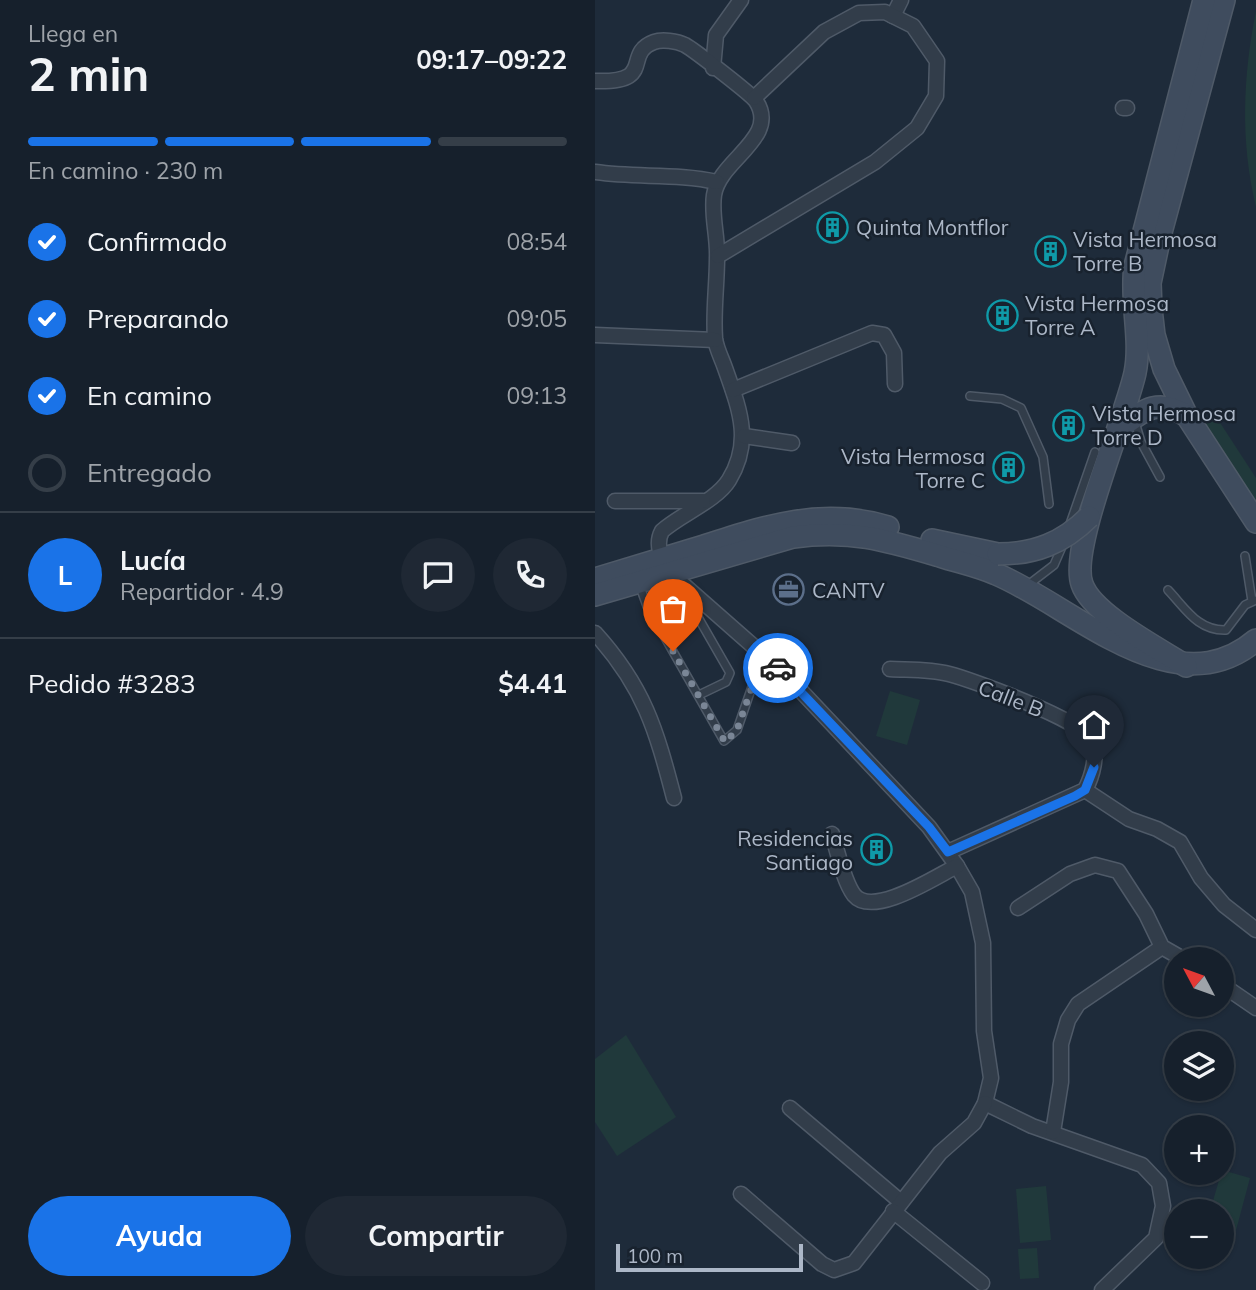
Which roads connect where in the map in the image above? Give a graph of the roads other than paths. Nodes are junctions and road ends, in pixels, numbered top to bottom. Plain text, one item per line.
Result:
1 (741, 0) edge
2 (901, 0) edge
3 (1204, 0) edge
4 (1224, 0) edge
5 (893, 16) junction
6 (713, 68) junction
7 (595, 81) edge
8 (754, 98) junction
9 (595, 172) edge
10 (717, 182) junction
11 (717, 256) junction
12 (595, 335) edge
13 (715, 340) junction
14 (895, 384) dead end
15 (733, 390) junction
16 (970, 396) dead end
17 (1187, 416) junction
18 (1127, 422) junction
19 (744, 436) junction
20 (792, 443) dead end
21 (1095, 452) dead end
22 (1160, 477) dead end
23 (703, 500) junction
24 (614, 501) dead end
25 (1049, 504) dead end
26 (1089, 517) junction
27 (1256, 522) edge
28 (1245, 556) dead end
29 (666, 566) junction
30 (595, 579) edge
31 (639, 584) junction
32 (1025, 587) junction
33 (1168, 590) dead end
34 (595, 595) edge
35 (1254, 600) edge
36 (647, 606) junction
37 (595, 633) edge
38 (1253, 646) edge
39 (774, 663) junction
40 (1186, 666) junction
41 (890, 669) dead end
42 (699, 695) junction
43 (1085, 790) junction
44 (674, 798) dead end
45 (832, 834) dead end
46 (948, 852) junction
47 (957, 866) junction
48 (1018, 908) dead end
49 (1256, 930) edge
50 (1162, 947) joint
51 (1234, 993) edge
52 (1256, 1008) edge
53 (985, 1103) junction
54 (790, 1108) dead end
55 (1053, 1132) junction
56 (741, 1194) dead end
57 (897, 1207) junction
58 (982, 1283) dead end
59 (1102, 1290) edge

1 - 6 street
2 - 5 street
3 - 18 main road
4 - 17 main road
5 - 8 street
5 - 11 street
6 - 7 street
6 - 8 street
8 - 10 street
9 - 10 street
10 - 11 street
11 - 13 street
12 - 13 street
13 - 15 street
14 - 15 street
15 - 19 street
16 - 25 lane
17 - 18 main road
17 - 27 main road
18 - 22 lane
18 - 26 main road
19 - 20 street
19 - 23 street
21 - 32 lane
23 - 24 street
23 - 29 street
26 - 29 main road, bridge
26 - 40 main road
28 - 35 lane
29 - 30 main road
29 - 31 main road
29 - 32 main road
29 - 39 street
31 - 34 main road
31 - 36 lane
32 - 40 main road
33 - 35 lane
36 - 42 lane
36 - 42 lane
37 - 44 street
38 - 40 main road
39 - 42 lane
39 - 46 street
41 - 43 street, Calle B
43 - 46 street
43 - 49 street
45 - 47 street
46 - 47 street
47 - 53 street
48 - 50 street
50 - 55 street
51 - 52 street
53 - 55 street
53 - 57 street
54 - 57 street
55 - 59 street
56 - 57 street
57 - 58 street

